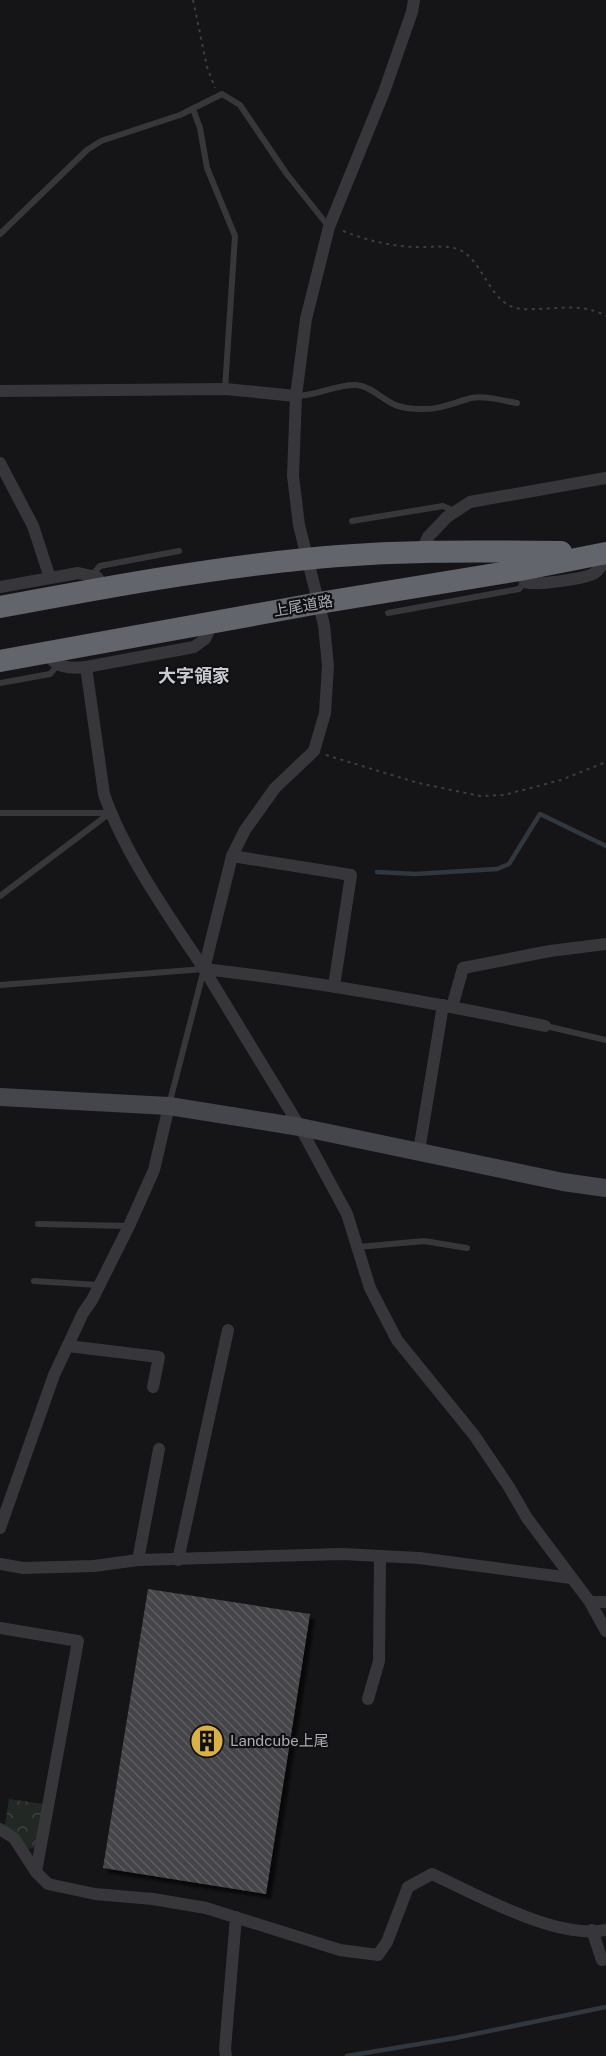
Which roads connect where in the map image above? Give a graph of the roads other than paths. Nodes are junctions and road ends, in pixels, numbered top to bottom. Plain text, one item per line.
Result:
1 (414, 0) edge
2 (193, 109) junction
3 (329, 227) junction
4 (0, 234) edge
5 (225, 388) junction
6 (0, 391) edge
7 (296, 396) junction
8 (517, 403) dead end
9 (0, 463) edge
10 (606, 477) edge
11 (454, 511) junction
12 (352, 521) dead end
13 (179, 551) dead end
14 (421, 552) junction
15 (606, 553) edge
16 (307, 559) junction
17 (606, 559) edge
18 (523, 576) junction
19 (50, 578) junction
20 (99, 581) junction
21 (0, 586) edge
22 (319, 603) junction
23 (0, 607) edge
24 (387, 613) dead end
25 (213, 622) junction
26 (52, 659) junction
27 (0, 661) edge
28 (86, 667) junction
29 (0, 683) edge
30 (0, 813) edge
31 (110, 813) junction
32 (231, 856) junction
33 (0, 896) edge
34 (606, 944) edge
35 (204, 969) junction
36 (0, 985) edge
37 (334, 987) junction
38 (448, 1006) junction
39 (545, 1026) joint
40 (606, 1040) edge
41 (0, 1097) edge
42 (169, 1106) junction
43 (300, 1127) junction
44 (419, 1151) junction
45 (606, 1188) edge
46 (38, 1224) dead end
47 (129, 1226) junction
48 (358, 1247) junction
49 (467, 1248) dead end
50 (34, 1281) dead end
51 (99, 1286) junction
52 (228, 1330) dead end
53 (68, 1346) junction
54 (153, 1388) dead end
55 (159, 1449) dead end
56 (0, 1528) edge
57 (380, 1556) junction
58 (138, 1560) junction
59 (178, 1560) junction
60 (0, 1564) edge
61 (570, 1578) junction
62 (590, 1602) junction
63 (606, 1602) edge
64 (0, 1628) edge
65 (606, 1631) edge
66 (368, 1699) dead end
67 (0, 1829) edge
68 (36, 1872) junction
69 (236, 1917) junction
70 (606, 1929) edge
71 (592, 1930) junction
72 (606, 1959) edge
73 (226, 2056) edge

1 - 3 street
2 - 3 lane
2 - 4 lane
2 - 5 lane
3 - 7 street
5 - 6 street
5 - 7 street
7 - 8 lane
7 - 16 street
9 - 19 street
10 - 11 street
11 - 12 lane
11 - 14 street
13 - 20 lane
14 - 15 highway, 上尾道路
14 - 16 highway, 上尾道路
15 - 18 highway, 上尾道路
16 - 20 highway, 上尾道路
16 - 22 street
17 - 18 street
18 - 22 highway, 上尾道路
18 - 24 lane
19 - 20 street
19 - 21 street
20 - 23 highway, 上尾道路
22 - 25 highway, 上尾道路
22 - 32 street
25 - 26 highway, 上尾道路
25 - 28 street
26 - 27 highway, 上尾道路
26 - 28 street
26 - 29 lane
28 - 31 street
30 - 31 lane
31 - 33 lane
31 - 35 street
32 - 35 street
32 - 37 street
34 - 38 street
35 - 36 lane
35 - 37 street
35 - 42 lane
35 - 43 street
37 - 38 street
38 - 39 street
38 - 44 street
39 - 40 lane
41 - 42 street
42 - 43 street
42 - 47 street
43 - 44 street
43 - 48 street
44 - 45 street
46 - 47 lane
47 - 51 street
48 - 49 lane
48 - 61 street
50 - 51 lane
51 - 53 street
52 - 59 street
53 - 54 street
53 - 56 street
55 - 58 street
57 - 59 street
57 - 61 street
57 - 66 street
58 - 59 street
58 - 60 street
61 - 62 street
62 - 63 street
62 - 65 street
64 - 68 street
67 - 68 street
68 - 69 street
69 - 71 street
69 - 73 street
70 - 71 street
71 - 72 street

